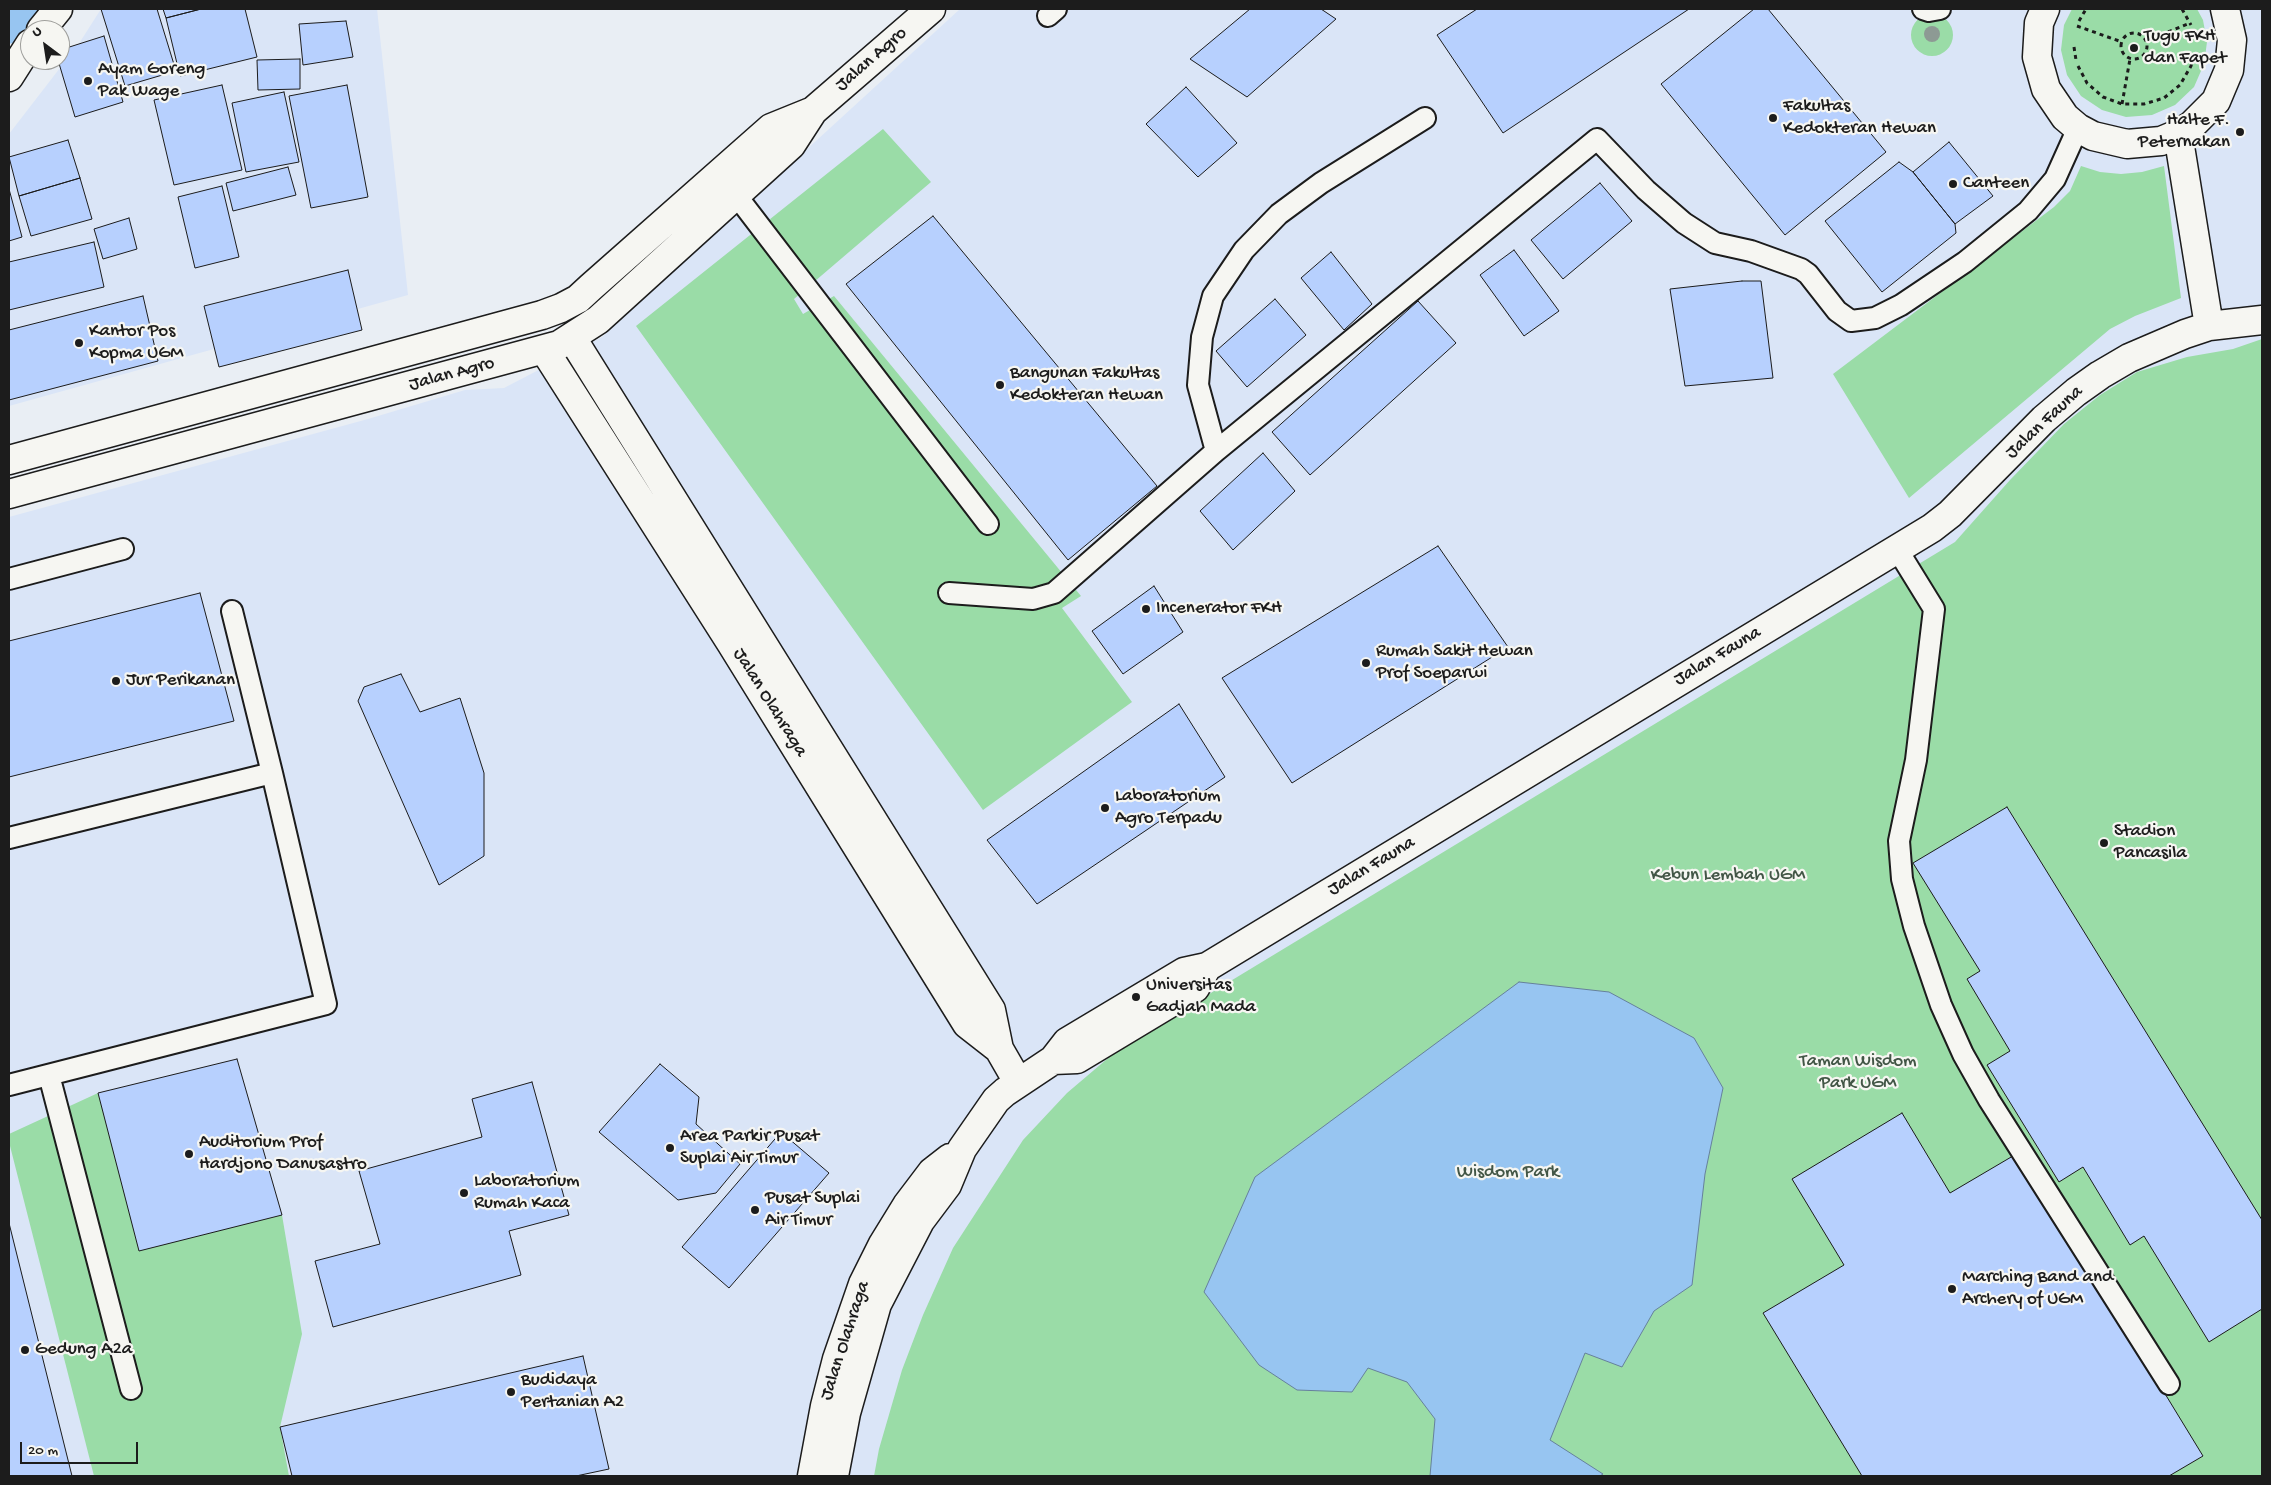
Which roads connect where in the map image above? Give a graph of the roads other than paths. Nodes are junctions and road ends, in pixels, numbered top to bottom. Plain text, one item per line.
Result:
1 (58, 9) edge
2 (931, 9) edge
3 (1923, 9) edge
4 (1940, 9) edge
5 (2045, 9) edge
6 (2225, 9) edge
7 (49, 20) edge
8 (20, 60) edge
9 (9, 78) edge
10 (813, 111) junction
11 (1425, 118) dead end
12 (2078, 128) junction
13 (2178, 134) junction
14 (736, 195) junction
15 (542, 316) junction
16 (2262, 320) edge
17 (2209, 326) junction
18 (572, 338) junction
19 (545, 351) junction
20 (1216, 451) junction
21 (9, 460) edge
22 (9, 494) edge
23 (988, 524) dead end
24 (124, 549) dead end
25 (1897, 549) junction
26 (9, 580) edge
27 (949, 592) dead end
28 (232, 611) dead end
29 (272, 773) junction
30 (9, 838) edge
31 (999, 1049) junction
32 (49, 1075) junction
33 (1018, 1082) junction
34 (9, 1085) edge
35 (962, 1148) junction
36 (2169, 1384) dead end
37 (131, 1389) dead end
38 (812, 1476) edge
39 (834, 1476) edge

1 - 7 street
2 - 10 street, Jalan Agro
3 - 4 lane
5 - 12 street
6 - 13 street
8 - 9 street
10 - 14 street, Jalan Agro
10 - 15 street, Jalan Agro
11 - 20 lane
12 - 13 street
12 - 20 lane
13 - 17 street
14 - 18 street, Jalan Agro
14 - 23 lane
15 - 18 street
15 - 19 street
15 - 21 street, Jalan Agro
16 - 17 street, Jalan Fauna
17 - 25 street, Jalan Fauna
18 - 19 street, Jalan Agro
18 - 31 street, Jalan Olahraga
19 - 22 street, Jalan Agro
19 - 31 street, Jalan Olahraga
20 - 27 lane
24 - 26 lane
25 - 33 street, Jalan Fauna
25 - 36 lane
28 - 29 lane
29 - 30 lane
29 - 32 lane
31 - 33 street, Jalan Olahraga
32 - 34 lane
32 - 37 lane
33 - 35 street, Jalan Olahraga
35 - 38 street, Jalan Olahraga
35 - 39 street, Jalan Olahraga

